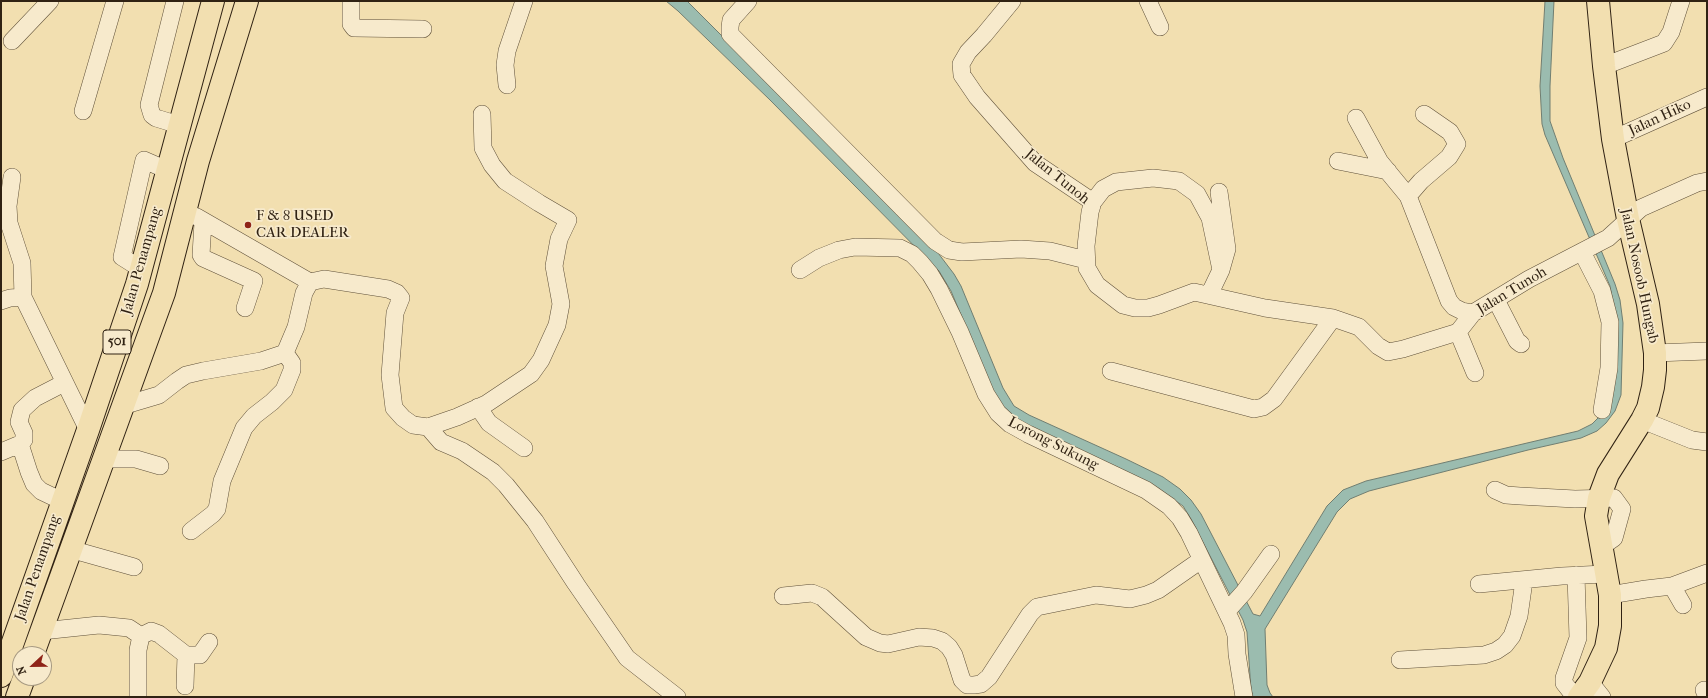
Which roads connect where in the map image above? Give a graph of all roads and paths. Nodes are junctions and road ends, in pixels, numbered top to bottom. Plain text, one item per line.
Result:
1 (50, 1) edge
2 (115, 1) edge
3 (175, 1) edge
4 (212, 1) edge
5 (247, 1) edge
6 (351, 1) edge
7 (524, 1) edge
8 (748, 1) edge
9 (1012, 1) edge
10 (1148, 1) edge
11 (1598, 1) edge
12 (1681, 1) edge
13 (1160, 27) dead end
14 (423, 29) dead end
15 (12, 40) dead end
16 (1604, 66) junction
17 (507, 85) dead end
18 (1707, 97) edge
19 (83, 111) dead end
20 (482, 114) dead end
21 (1424, 114) dead end
22 (1356, 118) dead end
23 (179, 126) junction
24 (1613, 139) junction
25 (1338, 161) dead end
26 (1388, 171) junction
27 (12, 177) dead end
28 (1707, 181) edge
29 (1219, 192) dead end
30 (1408, 196) junction
31 (1093, 202) junction
32 (194, 217) junction
33 (1628, 220) junction
34 (1585, 250) junction
35 (1086, 260) junction
36 (800, 270) dead end
37 (1221, 270) junction
38 (310, 282) junction
39 (1209, 295) junction
40 (9, 298) edge
41 (1496, 300) junction
42 (245, 308) dead end
43 (1473, 313) junction
44 (1333, 318) junction
45 (1458, 332) junction
46 (1521, 344) dead end
47 (1707, 351) edge
48 (285, 353) junction
49 (1655, 353) junction
50 (1111, 371) dead end
51 (1475, 373) dead end
52 (64, 383) junction
53 (122, 406) junction
54 (478, 407) junction
55 (1602, 410) dead end
56 (1642, 420) junction
57 (428, 427) junction
58 (88, 430) junction
59 (1707, 442) edge
60 (20, 444) junction
61 (524, 448) dead end
62 (1, 452) edge
63 (104, 459) junction
64 (160, 466) dead end
65 (1495, 490) dead end
66 (1599, 498) junction
67 (62, 501) junction
68 (191, 531) dead end
69 (70, 549) junction
70 (1271, 554) dead end
71 (1201, 560) junction
72 (134, 567) dead end
73 (1707, 573) edge
74 (1605, 574) junction
75 (1576, 575) junction
76 (1524, 581) junction
77 (1479, 584) dead end
78 (1672, 586) junction
79 (1610, 595) junction
80 (783, 596) dead end
81 (1683, 605) dead end
82 (1230, 608) junction
83 (42, 631) junction
84 (141, 636) junction
85 (7, 640) edge
86 (209, 642) dead end
87 (36, 646) edge
88 (186, 656) junction
89 (1400, 660) dead end
90 (1, 676) edge
91 (21, 686) edge
92 (24, 686) edge
93 (185, 686) dead end
94 (1586, 693) edge
95 (18, 697) edge
96 (25, 697) edge
97 (138, 697) edge
98 (677, 697) edge
99 (1244, 697) edge

1 - 15 street
2 - 19 street
3 - 23 street
4 - 23 main road, Jalan Penampang / 501
5 - 32 main road, Jalan Penampang / 501
6 - 14 street
7 - 17 street
8 - 35 street
9 - 31 street, Jalan Tunoh
10 - 13 street
11 - 16 main road, Jalan Nosoob Hungab
12 - 16 street
16 - 24 main road, Jalan Nosoob Hungab
18 - 24 street, Jalan Hiko
20 - 54 street
21 - 30 street
22 - 26 street
23 - 58 main road, Jalan Penampang / 501
24 - 33 main road, Jalan Nosoob Hungab
25 - 26 street
26 - 30 street
27 - 40 street
28 - 33 street, Jalan Tunoh
29 - 37 street
30 - 43 street
31 - 35 street, Jalan Tunoh
31 - 37 street
32 - 38 street
32 - 42 street
32 - 53 main road, Jalan Penampang / 501
33 - 34 street, Jalan Tunoh
33 - 49 main road, Jalan Nosoob Hungab
34 - 41 street, Jalan Tunoh
34 - 55 street
35 - 39 street, Jalan Tunoh
36 - 71 street, Lorong Sukung
37 - 39 street
38 - 48 street
38 - 57 street
39 - 44 street, Jalan Tunoh
40 - 52 street
41 - 43 street, Jalan Tunoh
41 - 46 street
43 - 45 street, Jalan Tunoh
44 - 45 street, Jalan Tunoh
44 - 50 street
45 - 51 street
47 - 49 street
48 - 53 street
48 - 68 street
49 - 56 main road, Jalan Nosoob Hungab
52 - 58 street
52 - 60 street
53 - 63 main road, Jalan Penampang / 501
54 - 57 street
54 - 61 street
56 - 59 street
56 - 66 main road, Jalan Nosoob Hungab
57 - 98 street
58 - 67 main road, Jalan Penampang / 501
60 - 62 street
60 - 67 street
63 - 64 street
63 - 69 main road, Jalan Penampang / 501
65 - 66 street
66 - 74 main road, Jalan Nosoob Hungab
67 - 85 main road, Jalan Penampang / 501
69 - 72 street
69 - 83 main road, Jalan Penampang / 501
70 - 82 street
71 - 80 street
71 - 82 street, Lorong Sukung
73 - 78 street
74 - 75 street
74 - 79 main road, Jalan Nosoob Hungab
75 - 76 street
75 - 94 street
76 - 77 street
76 - 89 street
78 - 79 street
78 - 81 street
79 - 94 main road, Jalan Nosoob Hungab
82 - 99 street, Lorong Sukung
83 - 84 street
83 - 87 main road, Jalan Penampang / 501
84 - 88 street
84 - 97 street
85 - 90 main road, Jalan Penampang / 501
86 - 88 street
88 - 93 street
91 - 95 main road
92 - 96 main road

